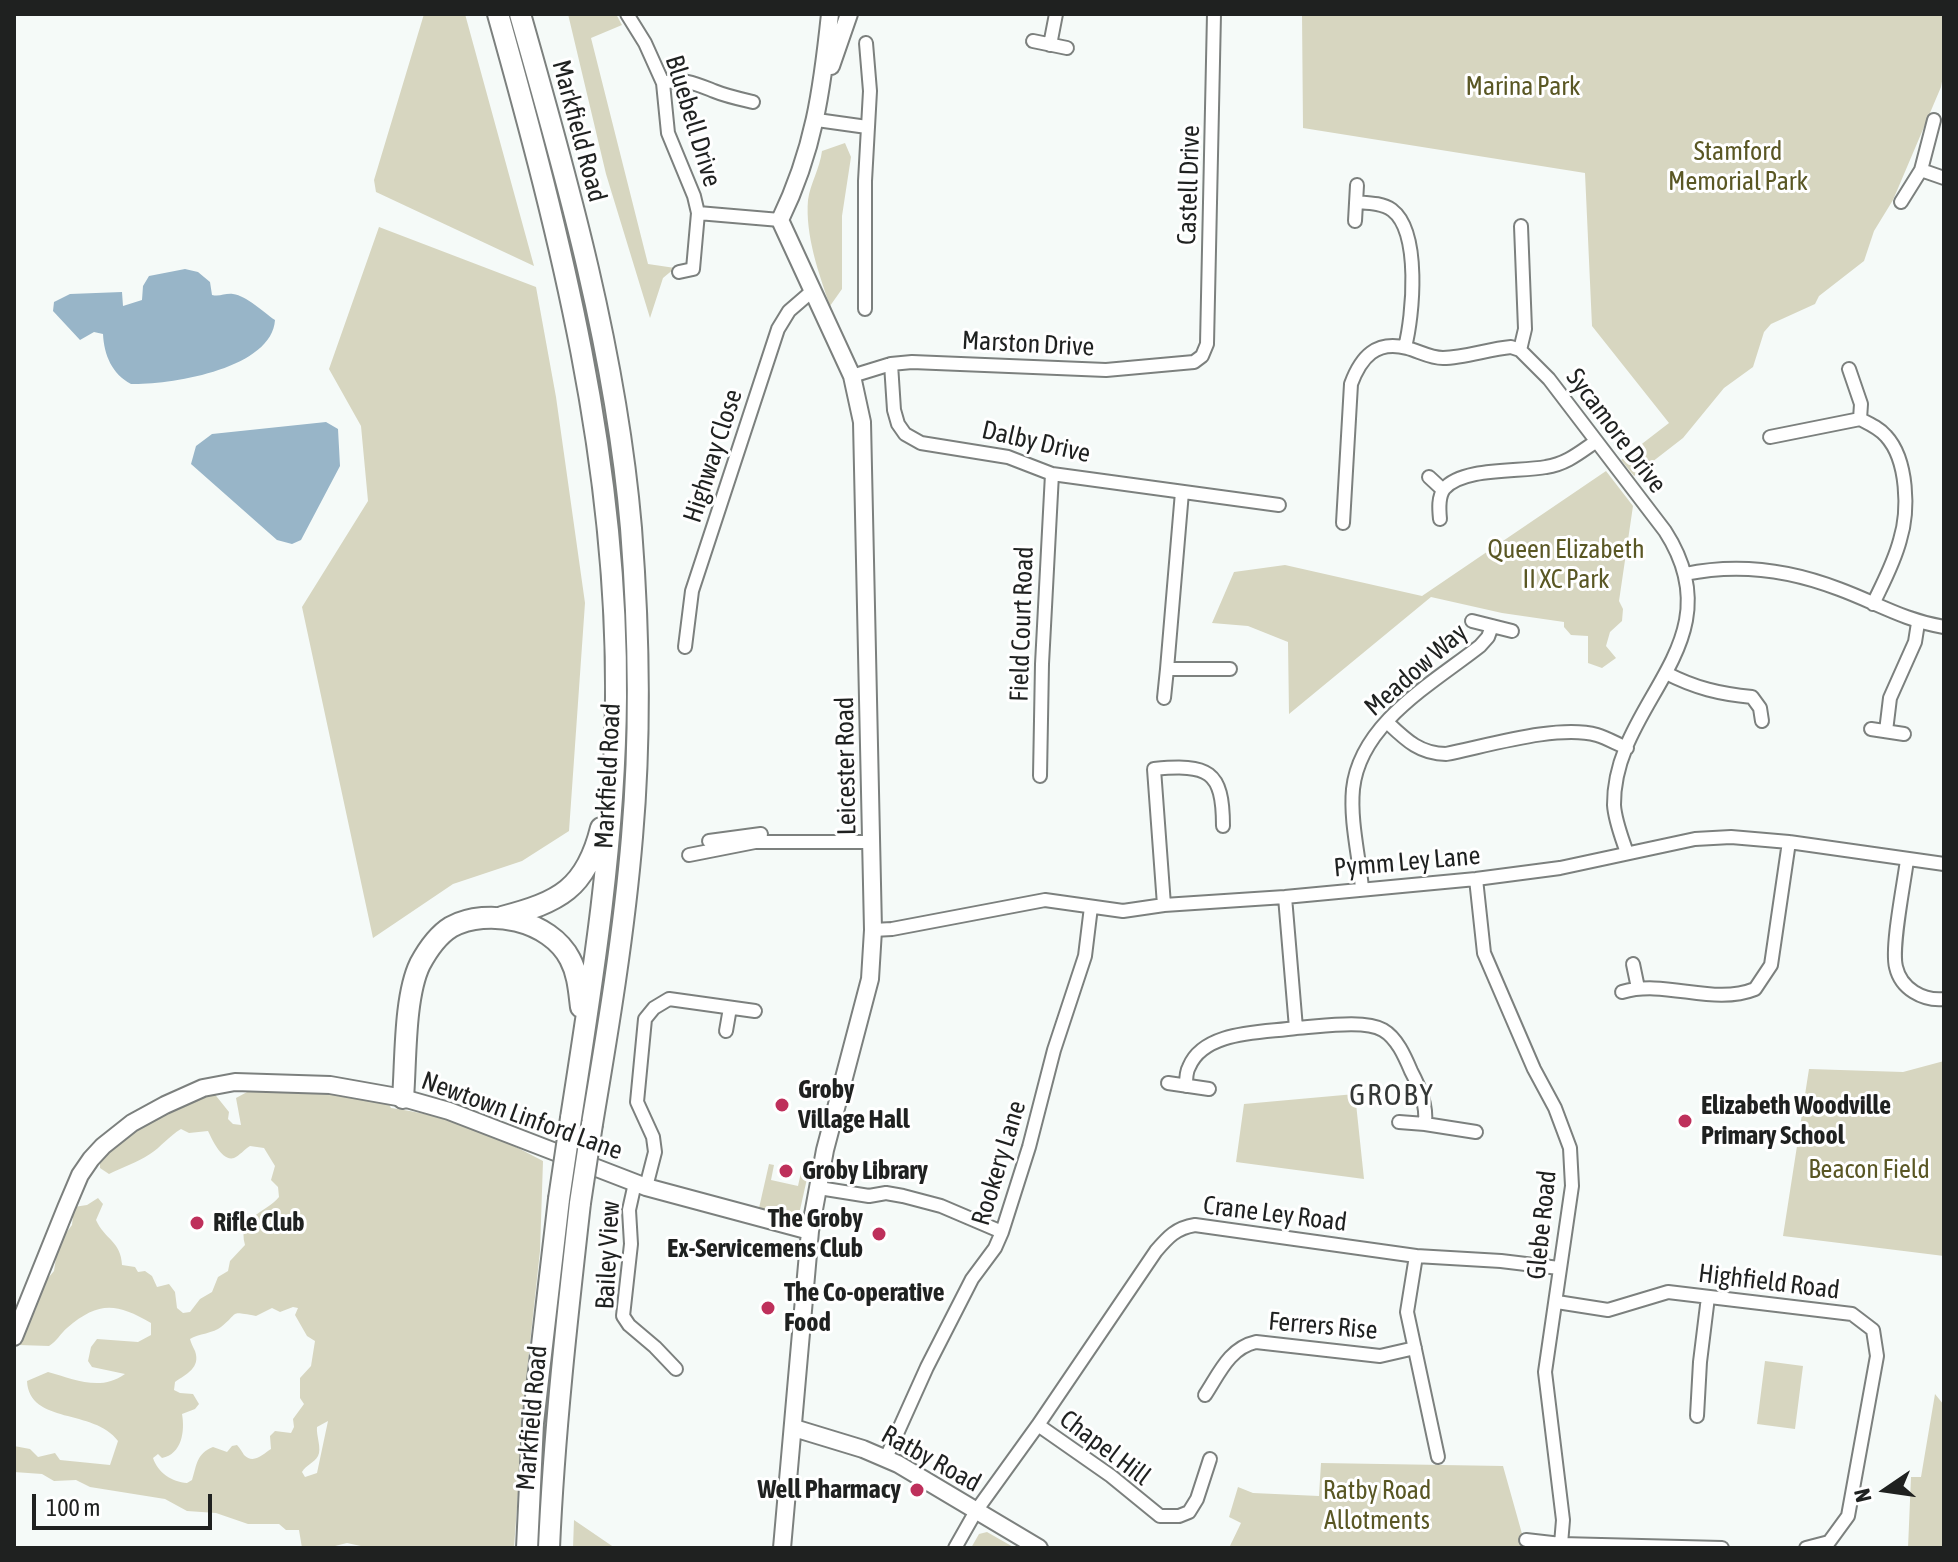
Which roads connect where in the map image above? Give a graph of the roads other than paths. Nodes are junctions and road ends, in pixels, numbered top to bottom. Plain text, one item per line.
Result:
1 (498, 14) edge
2 (520, 14) edge
3 (627, 14) edge
4 (1056, 14) edge
5 (1214, 14) edge
6 (839, 15) edge
7 (1033, 41) dead end
8 (866, 43) dead end
9 (1050, 45) junction
10 (1067, 48) dead end
11 (663, 83) junction
12 (753, 102) dead end
13 (817, 120) junction
14 (1934, 120) dead end
15 (867, 127) junction
16 (1921, 170) junction
17 (1944, 178) edge
18 (1357, 185) dead end
19 (1356, 202) junction
20 (1901, 202) dead end
21 (698, 213) junction
22 (780, 220) junction
23 (1355, 221) dead end
24 (1521, 226) dead end
25 (679, 272) dead end
26 (811, 292) junction
27 (865, 309) dead end
28 (1405, 347) junction
29 (1520, 350) junction
30 (1202, 356) joint
31 (891, 364) junction
32 (1849, 369) dead end
33 (852, 376) junction
34 (1870, 378) dead end
35 (1856, 384) junction
36 (1860, 419) junction
37 (1770, 437) dead end
38 (1595, 442) junction
39 (1052, 474) junction
40 (1429, 477) dead end
41 (1443, 490) junction
42 (1182, 492) junction
43 (1279, 505) dead end
44 (1440, 519) dead end
45 (1343, 523) dead end
46 (1685, 574) junction
47 (1873, 604) junction
48 (1472, 621) dead end
49 (1918, 623) junction
50 (1492, 626) junction
51 (1944, 627) edge
52 (1512, 631) dead end
53 (685, 647) dead end
54 (1167, 669) junction
55 (1230, 669) dead end
56 (1666, 673) junction
57 (1164, 698) dead end
58 (1762, 721) dead end
59 (1387, 722) junction
60 (1871, 729) dead end
61 (1886, 731) junction
62 (1904, 734) dead end
63 (1627, 748) junction
64 (1040, 776) dead end
65 (613, 784) junction
66 (1223, 826) dead end
67 (871, 838) junction
68 (709, 841) dead end
69 (1789, 842) junction
70 (1627, 853) junction
71 (689, 855) dead end
72 (1907, 860) junction
73 (1944, 864) edge
74 (1476, 879) junction
75 (1362, 888) junction
76 (1285, 897) junction
77 (1164, 905) junction
78 (1091, 907) junction
79 (498, 918) junction
80 (873, 930) junction
81 (1633, 964) dead end
82 (1638, 988) junction
83 (1622, 992) dead end
84 (1944, 999) edge
85 (730, 1008) junction
86 (755, 1011) dead end
87 (1296, 1028) junction
88 (726, 1031) dead end
89 (583, 1039) junction
90 (1168, 1083) dead end
91 (1186, 1086) junction
92 (1209, 1089) dead end
93 (403, 1098) junction
94 (1399, 1122) dead end
95 (1425, 1124) junction
96 (1476, 1132) dead end
97 (641, 1185) junction
98 (819, 1188) junction
99 (810, 1231) junction
100 (1002, 1232) junction
101 (1416, 1256) junction
102 (1559, 1268) junction
103 (1708, 1297) junction
104 (1557, 1302) junction
105 (14, 1337) edge
106 (1415, 1348) junction
107 (655, 1371) dead end
108 (1205, 1395) dead end
109 (1697, 1416) dead end
110 (1038, 1425) junction
111 (794, 1428) junction
112 (1438, 1457) dead end
113 (886, 1458) junction
114 (1210, 1459) dead end
115 (976, 1511) junction
116 (1526, 1540) dead end
117 (1561, 1544) junction
118 (1830, 1545) edge
119 (527, 1548) edge
120 (549, 1548) edge
121 (782, 1548) edge
122 (955, 1548) edge
123 (1039, 1548) edge
124 (1656, 1548) edge
125 (1722, 1548) edge
126 (1806, 1548) edge

1 - 65 highway, Markfield Road
2 - 120 highway, Markfield Road, bridge
3 - 11 street, Bluebell Drive
4 - 9 street
5 - 30 street, Castell Drive
6 - 13 street
7 - 9 street
8 - 15 street
9 - 10 street
11 - 12 street
11 - 21 street, Bluebell Drive
13 - 15 street
13 - 22 street
14 - 16 street
15 - 27 street
16 - 17 street
16 - 20 street
18 - 19 street
19 - 23 street
19 - 28 street
21 - 22 street, Bluebell Drive
21 - 25 street
22 - 26 street, Leicester Road
24 - 29 street
26 - 33 street, Leicester Road
26 - 53 street, Highway Close
28 - 29 street
28 - 45 street
29 - 38 street, Sycamore Drive
30 - 31 street, Marston Drive
31 - 33 street, Marston Drive
31 - 39 street, Dalby Drive
32 - 35 street
33 - 67 street, Leicester Road
34 - 35 street
35 - 36 street
36 - 37 street
36 - 47 street
38 - 41 street
38 - 46 street, Sycamore Drive
39 - 42 street, Dalby Drive
39 - 64 street, Field Court Road
40 - 41 street
41 - 44 street
42 - 43 street, Dalby Drive
42 - 54 street
46 - 47 street
46 - 56 street, Sycamore Drive
47 - 49 street
48 - 50 street, Meadow Way
49 - 51 street
49 - 61 street
50 - 52 street, Meadow Way
50 - 59 street, Meadow Way
54 - 55 street
54 - 57 street
56 - 58 street
56 - 63 street, Sycamore Drive
59 - 63 street
59 - 75 street, Meadow Way
60 - 61 street
61 - 62 street
63 - 70 street, Sycamore Drive
65 - 79 highway
65 - 89 highway, Markfield Road
66 - 77 street
67 - 68 street
67 - 71 street
67 - 80 street, Leicester Road
69 - 70 street, Pymm Ley Lane
69 - 72 street, Pymm Ley Lane
69 - 82 street
70 - 74 street, Pymm Ley Lane
72 - 73 street, Pymm Ley Lane
72 - 84 street
74 - 75 street, Pymm Ley Lane
74 - 102 street, Glebe Road
75 - 76 street, Pymm Ley Lane
76 - 77 street, Pymm Ley Lane
76 - 87 street
77 - 78 street, Pymm Ley Lane
78 - 80 street, Pymm Ley Lane
78 - 100 street, Rookery Lane
79 - 89 highway
79 - 93 highway
80 - 98 street, Leicester Road
81 - 82 street
82 - 83 street
85 - 86 street
85 - 88 street
85 - 97 street
87 - 91 street
87 - 95 street
89 - 119 highway, Markfield Road, bridge
90 - 91 street
91 - 92 street
93 - 97 street, Newtown Linford Lane
93 - 105 street, Newtown Linford Lane
94 - 95 street
95 - 96 street
97 - 99 street, Newtown Linford Lane
97 - 107 street, Bailey View
98 - 99 street, Leicester Road
98 - 100 street
99 - 111 street, Leicester Road
100 - 113 street, Rookery Lane
101 - 102 street, Crane Ley Road
101 - 106 street
101 - 110 street, Crane Ley Road
102 - 104 street, Glebe Road
103 - 104 street, Highfield Road
103 - 109 street
103 - 118 street, Highfield Road
104 - 117 street, Glebe Road
106 - 108 street, Ferrers Rise
106 - 112 street
110 - 114 street, Chapel Hill
110 - 115 street, Chapel Hill
111 - 113 street, Ratby Road
111 - 121 street
113 - 115 street, Ratby Road
115 - 122 street, Chapel Hill
115 - 123 street, Ratby Road
116 - 117 street
117 - 124 street
118 - 126 street, Highfield Road
124 - 125 street

